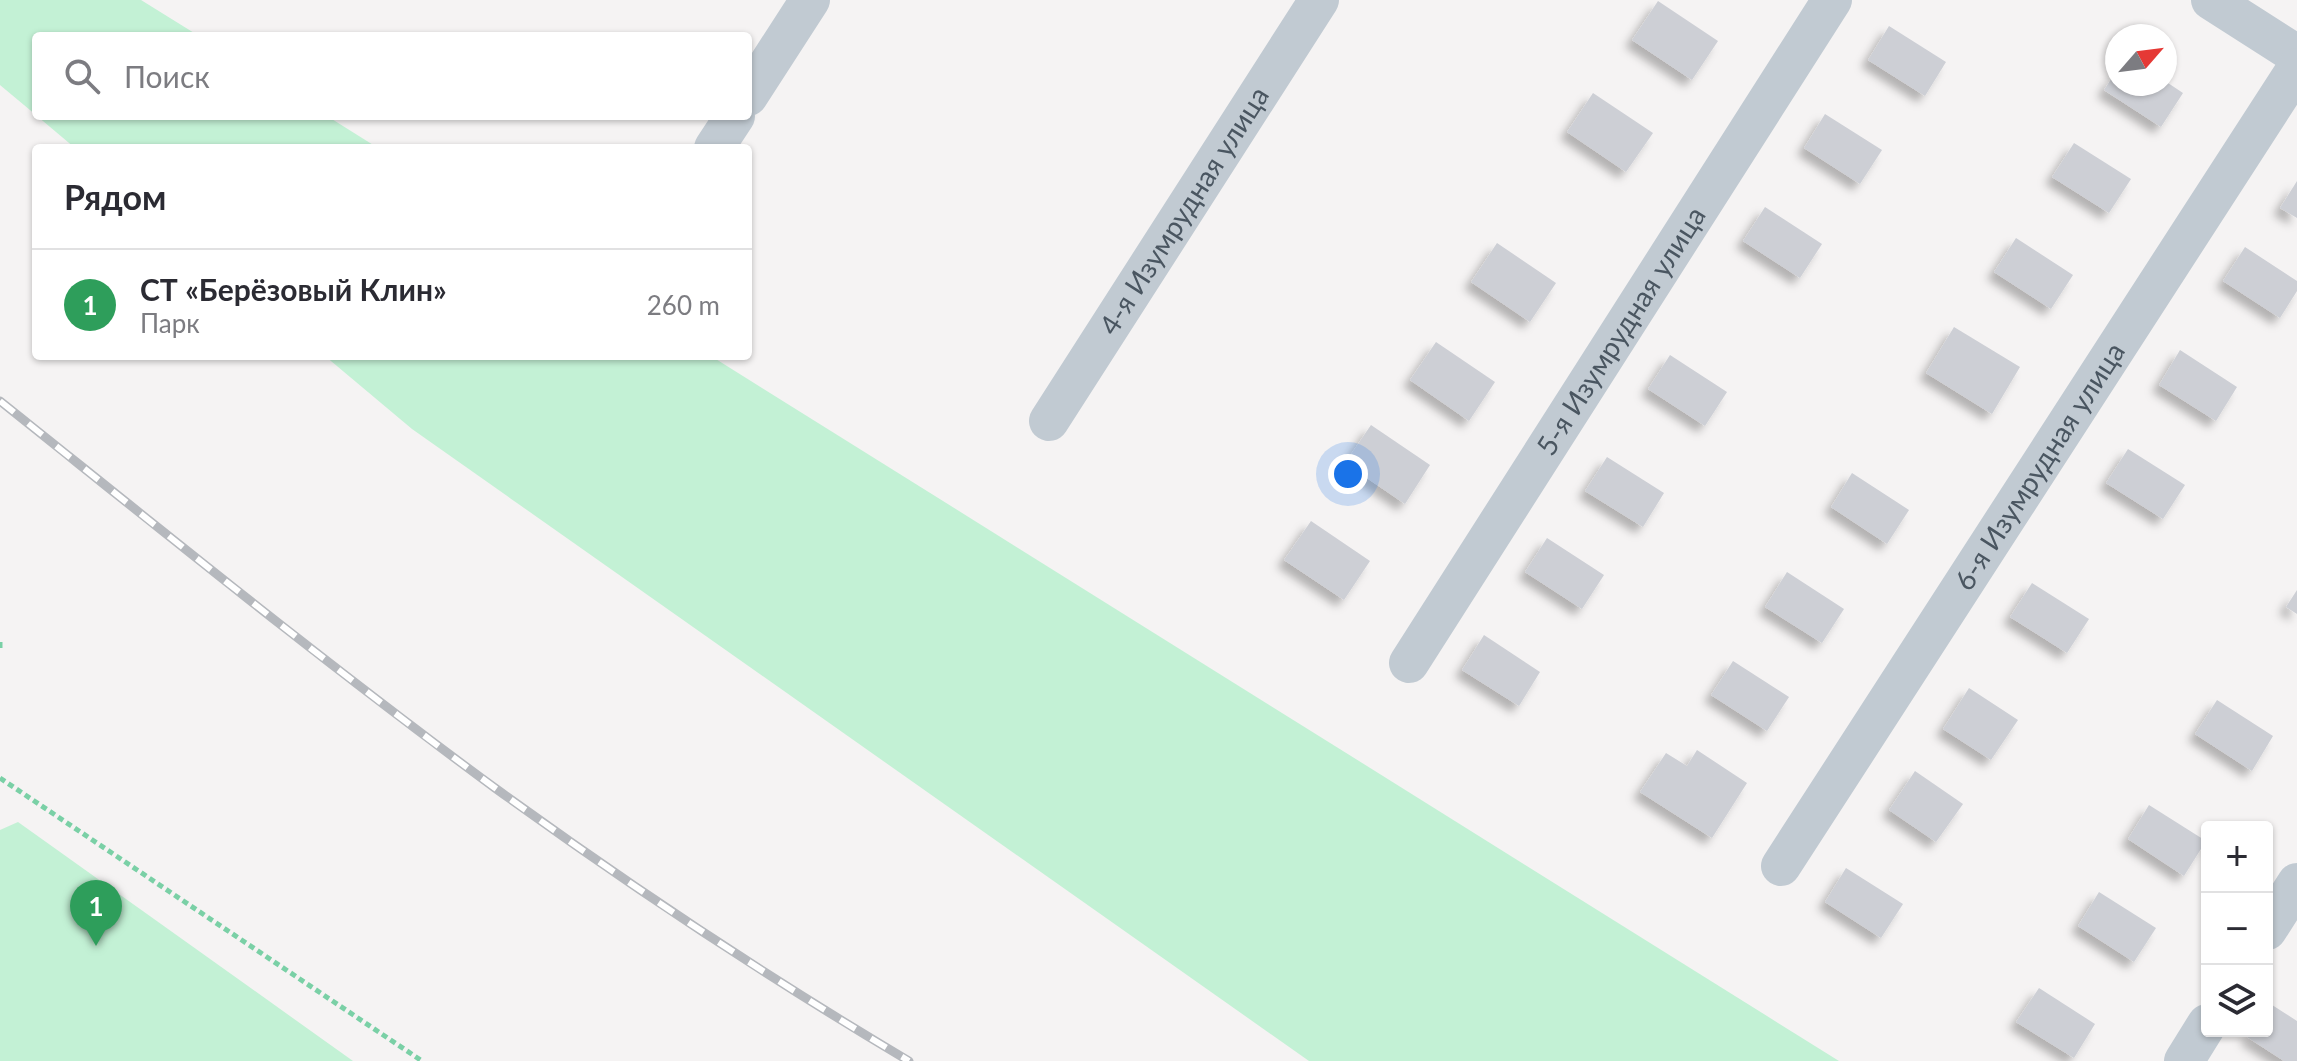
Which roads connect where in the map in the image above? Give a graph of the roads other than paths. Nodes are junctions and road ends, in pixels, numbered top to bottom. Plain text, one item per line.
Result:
1 (810, 0) edge
2 (1319, 0) edge
3 (1832, 0) edge
4 (2211, 0) edge
5 (2297, 55) edge
6 (2297, 68) edge
7 (752, 90) edge
8 (732, 120) edge
9 (717, 144) edge
10 (1049, 421) dead end
11 (1409, 663) dead end
12 (1781, 866) dead end
13 (2297, 883) edge
14 (2273, 921) edge
15 (2201, 1034) edge
16 (2184, 1061) edge

1 - 7 street
2 - 10 street, 4-я Изумрудная улица
3 - 11 street, 5-я Изумрудная улица
4 - 5 street
6 - 12 street, 6-я Изумрудная улица
8 - 9 street
13 - 14 street
15 - 16 street

